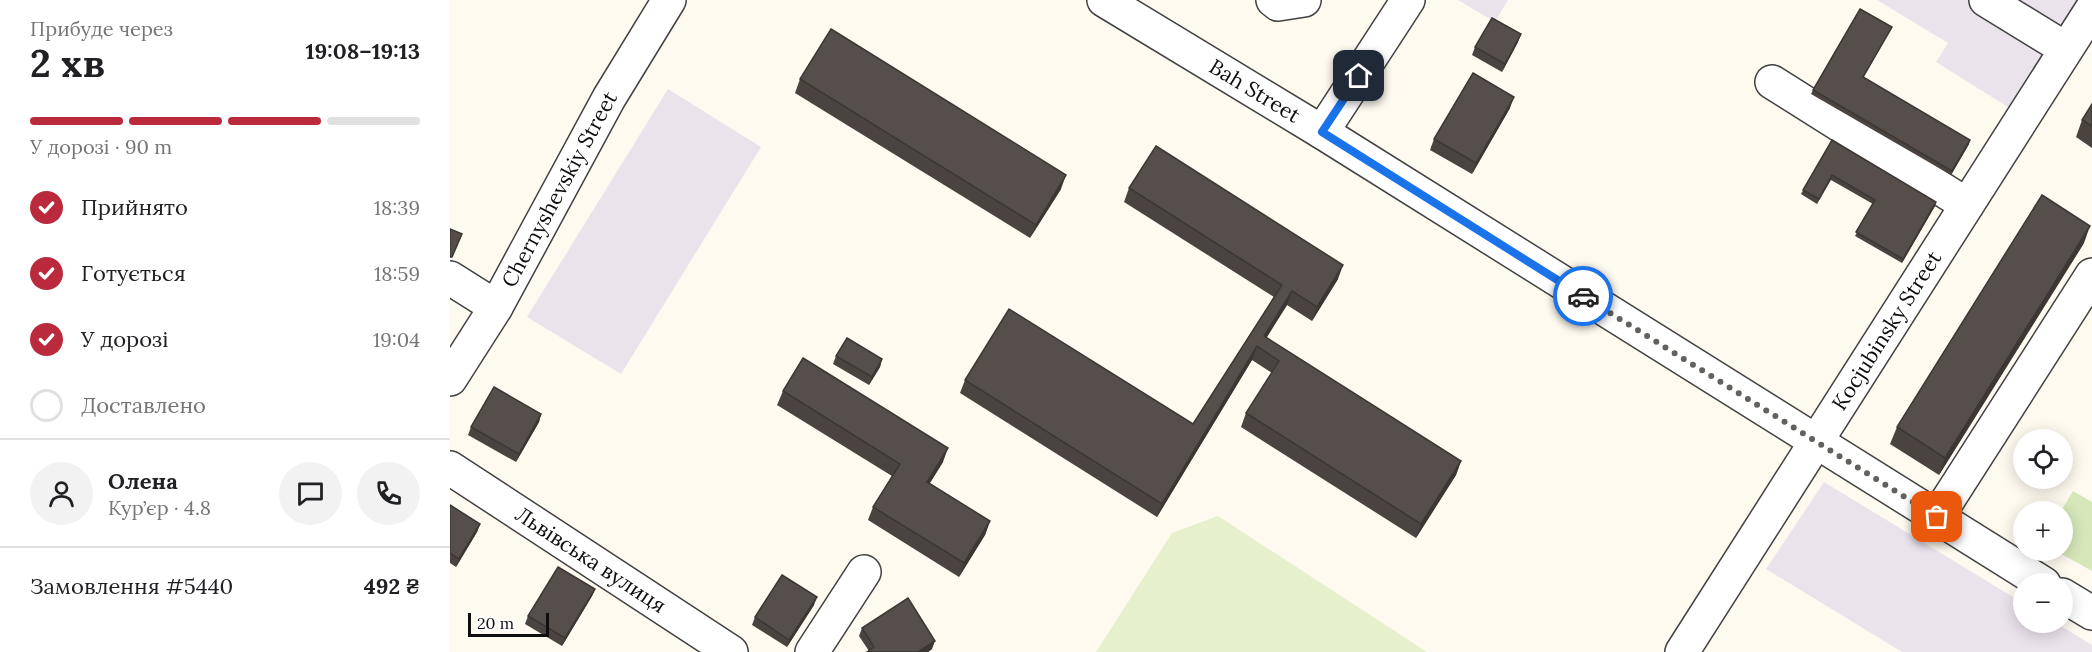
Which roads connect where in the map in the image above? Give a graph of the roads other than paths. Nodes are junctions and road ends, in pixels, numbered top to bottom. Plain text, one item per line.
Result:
1 (669, 0) edge
2 (1104, 0) edge
3 (1273, 0) edge
4 (1304, 0) edge
5 (1408, 0) edge
6 (1986, 0) edge
7 (2092, 9) edge
8 (2066, 49) junction
9 (1772, 82) dead end
10 (1322, 132) junction
11 (1967, 205) junction
12 (2092, 275) edge
13 (450, 278) edge
14 (496, 307) junction
15 (450, 379) edge
16 (1816, 442) junction
17 (450, 468) edge
18 (1937, 517) junction
19 (864, 572) dead end
20 (2026, 573) edge
21 (2073, 602) edge
22 (2092, 613) edge
23 (731, 652) edge
24 (812, 652) edge
25 (1682, 652) edge

1 - 14 street, Chernyshevskiy Street
2 - 10 street, Bah Street
3 - 4 street
5 - 10 street
6 - 8 street
7 - 8 street, Kocjubinsky Street
8 - 11 street, Kocjubinsky Street
9 - 11 street
10 - 16 street, Bah Street
11 - 16 street, Kocjubinsky Street
12 - 18 street
13 - 14 street
14 - 15 street, Chernyshevskiy Street
16 - 18 street, Bah Street
16 - 25 street, Kocjubinsky Street
17 - 23 street, Львівська вулиця
18 - 20 street, Bah Street
19 - 24 street
21 - 22 street

